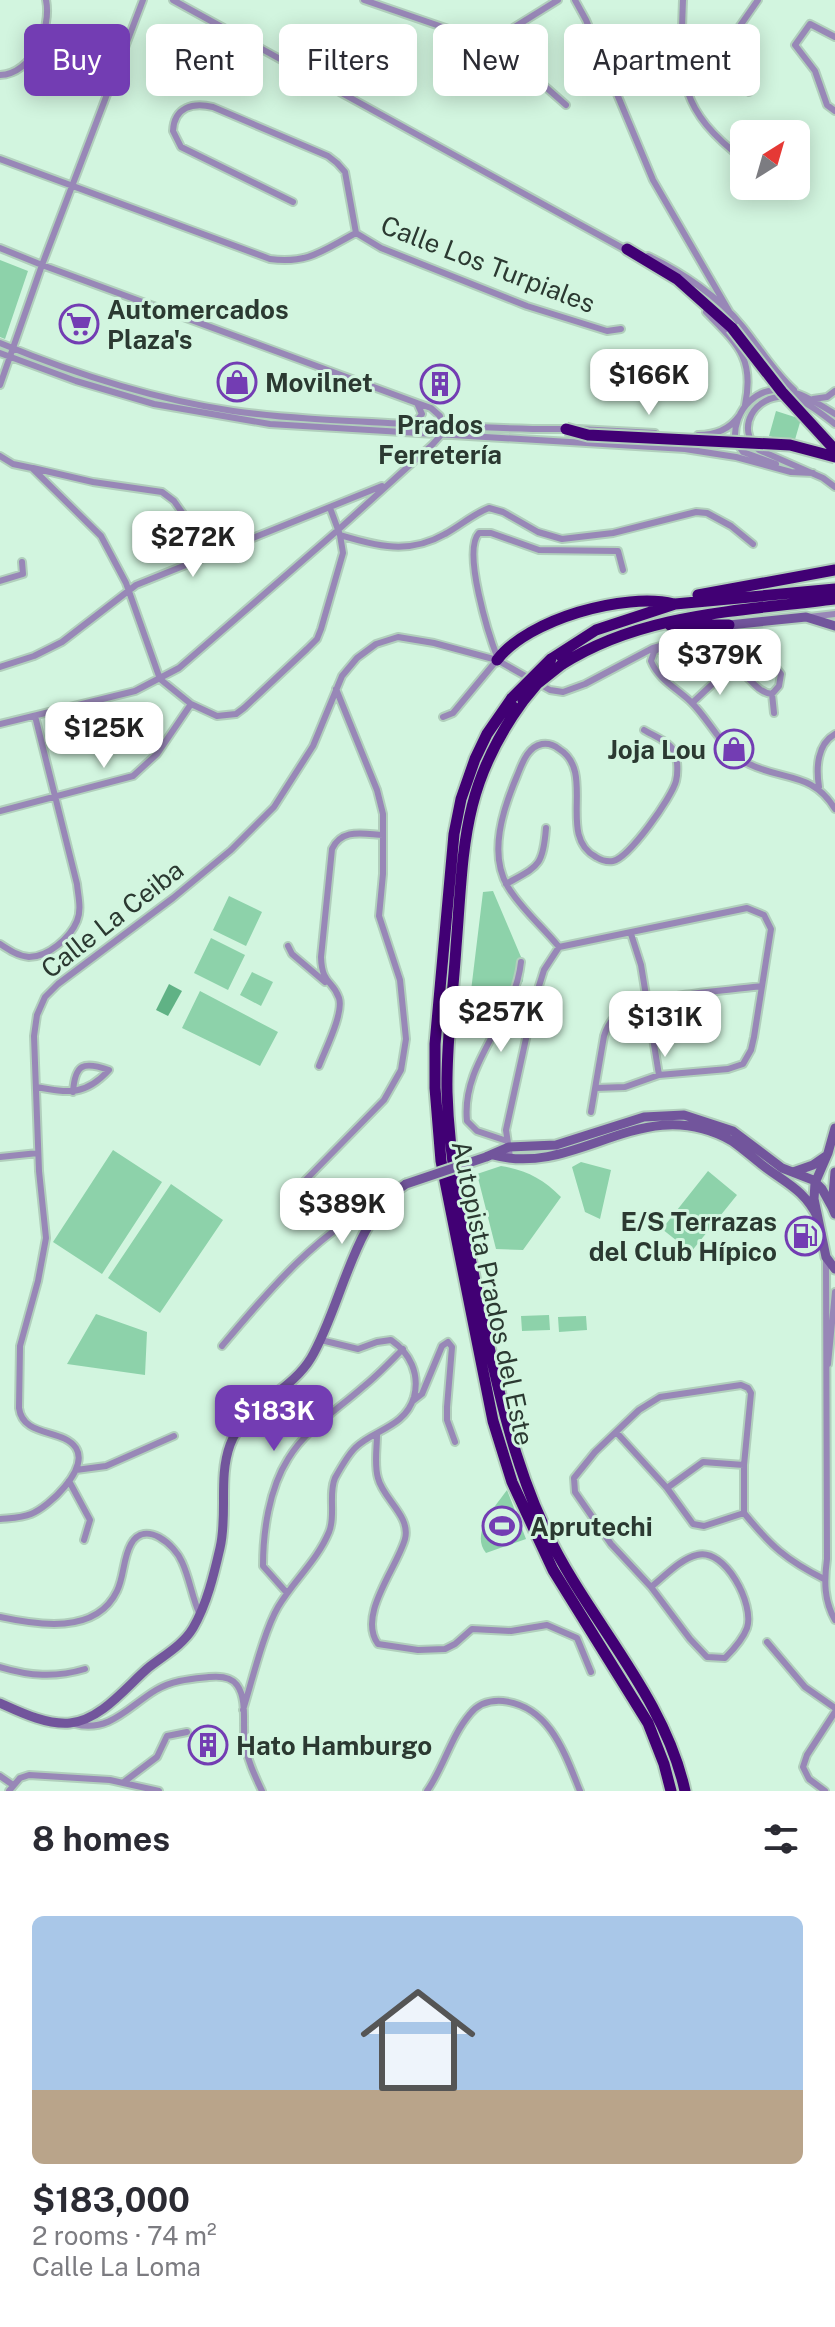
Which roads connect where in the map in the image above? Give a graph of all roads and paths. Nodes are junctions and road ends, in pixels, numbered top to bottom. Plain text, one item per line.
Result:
1 (46, 0) edge
2 (143, 0) edge
3 (173, 0) edge
4 (364, 0) edge
5 (558, 0) edge
6 (575, 0) edge
7 (683, 0) edge
8 (758, 0) edge
9 (434, 24) edge
10 (519, 24) edge
11 (741, 24) edge
12 (835, 37) edge
13 (0, 75) edge
14 (548, 89) edge
15 (566, 105) dead end
16 (835, 111) edge
17 (730, 149) edge
18 (0, 159) edge
19 (72, 188) junction
20 (293, 202) dead end
21 (356, 233) junction
22 (0, 248) edge
23 (627, 249) junction
24 (42, 265) junction
25 (729, 311) junction
26 (621, 329) dead end
27 (0, 343) edge
28 (10, 352) junction
29 (0, 353) edge
30 (0, 385) edge
31 (835, 391) edge
32 (796, 393) junction
33 (810, 398) junction
34 (417, 403) junction
35 (745, 405) junction
36 (835, 414) edge
37 (739, 416) junction
38 (414, 424) junction
39 (835, 424) edge
40 (441, 426) junction
41 (566, 429) junction
42 (441, 435) junction
43 (835, 450) edge
44 (0, 456) edge
45 (835, 457) edge
46 (32, 468) junction
47 (813, 473) junction
48 (389, 483) junction
49 (835, 487) edge
50 (330, 508) junction
51 (339, 533) junction
52 (753, 544) dead end
53 (212, 555) junction
54 (22, 562) dead end
55 (623, 570) dead end
56 (835, 570) edge
57 (0, 581) edge
58 (129, 589) junction
59 (835, 589) edge
60 (835, 599) edge
61 (662, 601) junction
62 (675, 604) junction
63 (835, 614) edge
64 (806, 617) junction
65 (662, 623) junction
66 (729, 625) junction
67 (835, 626) edge
68 (596, 630) junction
69 (663, 645) junction
70 (498, 660) junction
71 (0, 667) edge
72 (734, 669) junction
73 (160, 679) junction
74 (336, 689) junction
75 (772, 694) junction
76 (517, 700) junction
77 (692, 703) junction
78 (191, 704) junction
79 (774, 713) dead end
80 (35, 716) junction
81 (443, 717) dead end
82 (0, 724) edge
83 (644, 730) dead end
84 (835, 734) edge
85 (819, 787) junction
86 (57, 797) junction
87 (835, 809) edge
88 (0, 811) edge
89 (546, 828) dead end
90 (383, 835) junction
91 (506, 884) junction
92 (631, 934) junction
93 (0, 944) edge
94 (288, 946) dead end
95 (559, 947) junction
96 (321, 957) junction
97 (521, 962) dead end
98 (305, 965) junction
99 (328, 984) junction
100 (762, 986) junction
101 (647, 1002) junction
102 (319, 1066) dead end
103 (659, 1075) junction
104 (36, 1087) junction
105 (596, 1088) junction
106 (73, 1092) junction
107 (591, 1112) dead end
108 (835, 1128) edge
109 (509, 1148) junction
110 (38, 1153) junction
111 (828, 1153) junction
112 (0, 1157) edge
113 (793, 1172) junction
114 (835, 1172) edge
115 (815, 1183) junction
116 (286, 1200) dead end
117 (384, 1205) junction
118 (834, 1210) edge
119 (818, 1218) junction
120 (826, 1257) junction
121 (835, 1269) edge
122 (835, 1292) edge
123 (321, 1340) junction
124 (222, 1346) dead end
125 (403, 1349) junction
126 (830, 1369) edge
127 (413, 1401) junction
128 (617, 1433) junction
129 (835, 1434) edge
130 (377, 1435) junction
131 (827, 1435) junction
132 (174, 1436) dead end
133 (455, 1442) dead end
134 (744, 1465) junction
135 (76, 1470) junction
136 (69, 1481) junction
137 (667, 1488) junction
138 (826, 1498) junction
139 (835, 1498) edge
140 (744, 1513) junction
141 (0, 1519) edge
142 (84, 1540) dead end
143 (827, 1559) junction
144 (835, 1560) edge
145 (824, 1579) junction
146 (651, 1587) junction
147 (287, 1593) junction
148 (200, 1615) junction
149 (0, 1617) edge
150 (835, 1620) edge
151 (767, 1642) dead end
152 (0, 1667) edge
153 (85, 1669) dead end
154 (591, 1672) dead end
155 (0, 1703) edge
156 (243, 1710) junction
157 (835, 1710) edge
158 (72, 1723) junction
159 (187, 1732) dead end
160 (0, 1776) edge
161 (124, 1782) junction
162 (11, 1788) edge
163 (159, 1791) edge
164 (262, 1791) edge
165 (427, 1791) edge
166 (580, 1791) edge
167 (671, 1791) edge
168 (685, 1791) edge
169 (825, 1791) edge

1 - 13 street
2 - 19 street
3 - 23 street
4 - 9 street
5 - 10 street
6 - 25 street
7 - 17 street
8 - 11 street
12 - 16 street
14 - 15 street
18 - 19 street, Calle Los Turpiales
19 - 21 street, Calle Los Turpiales
19 - 24 street
20 - 21 street
21 - 26 street, Calle Los Turpiales
22 - 24 street
23 - 25 street
23 - 35 street
23 - 43 highway, bridge
24 - 28 street
24 - 34 street
25 - 32 street
27 - 28 street
28 - 29 street
28 - 30 street
28 - 38 street
28 - 42 street
31 - 33 street
32 - 33 street
32 - 35 street
33 - 36 street
34 - 38 street
34 - 40 street
35 - 37 street
37 - 41 street
37 - 47 street
38 - 40 street
39 - 47 street
40 - 41 street
40 - 42 street
41 - 45 highway, bridge
42 - 47 street
42 - 48 street
44 - 46 street
46 - 53 street
46 - 58 street
47 - 49 street
48 - 50 street
48 - 51 street
50 - 51 street
50 - 53 street
51 - 52 street
51 - 73 street
51 - 78 street
53 - 58 street
54 - 57 street
55 - 70 street
56 - 61 highway
58 - 71 street
58 - 73 street
59 - 62 highway, Autopista Prados del Este
60 - 65 highway, Autopista Prados del Este
61 - 62 highway
61 - 68 highway
61 - 70 highway
62 - 68 highway, Autopista Prados del Este
63 - 64 street
64 - 66 street
64 - 67 street
65 - 66 highway
65 - 76 highway, Autopista Prados del Este, bridge
66 - 69 street
68 - 76 highway, Autopista Prados del Este, bridge
69 - 70 street, Calle La Ceiba
69 - 77 street
70 - 74 street, Calle La Ceiba
70 - 81 street
72 - 75 street
72 - 75 street
72 - 77 street
73 - 78 street
73 - 80 street
74 - 90 street
74 - 104 street, Calle La Ceiba
75 - 79 street
76 - 167 highway, Autopista Prados del Este
76 - 168 highway, Autopista Prados del Este
77 - 85 street
78 - 86 street
80 - 82 street
80 - 86 street, Calle La Ceiba
83 - 91 street
84 - 85 street
85 - 87 street
86 - 88 street
86 - 93 street, Calle La Ceiba
89 - 91 street
90 - 96 street
90 - 116 street
91 - 95 street
92 - 95 street
92 - 100 street
92 - 101 street
94 - 98 street
95 - 109 street
96 - 98 street
96 - 99 street
97 - 109 street
98 - 99 street
99 - 102 street
100 - 101 street
100 - 103 street
101 - 103 street
101 - 105 street
103 - 105 street
104 - 106 street
104 - 110 street, Calle La Ceiba
105 - 107 street
106 - 106 street
108 - 111 street
109 - 113 street
109 - 117 street, bridge
109 - 119 street
110 - 112 street
110 - 135 street, Calle La Ceiba
111 - 113 street
111 - 115 street
113 - 115 street
114 - 118 street
115 - 118 street
115 - 119 street
117 - 123 street
117 - 124 street
119 - 120 street
120 - 121 street
120 - 126 street
122 - 126 street
123 - 125 street
123 - 148 street
125 - 127 street
125 - 147 street
126 - 131 street
127 - 130 street
127 - 133 street
128 - 134 street
128 - 137 street
128 - 146 street
129 - 131 street
130 - 147 street
130 - 154 street
131 - 138 street
132 - 135 street
134 - 137 street
134 - 140 street
135 - 136 street
136 - 141 street
136 - 142 street
137 - 140 street
138 - 139 street
138 - 143 street
140 - 145 street
143 - 144 street
143 - 145 street
145 - 150 street
146 - 146 street
147 - 156 street
148 - 149 street
148 - 158 street
151 - 157 street
152 - 153 street
155 - 158 street
156 - 158 street
156 - 164 street
157 - 169 street
159 - 161 street
160 - 162 street
161 - 162 street
161 - 163 street
165 - 166 street

